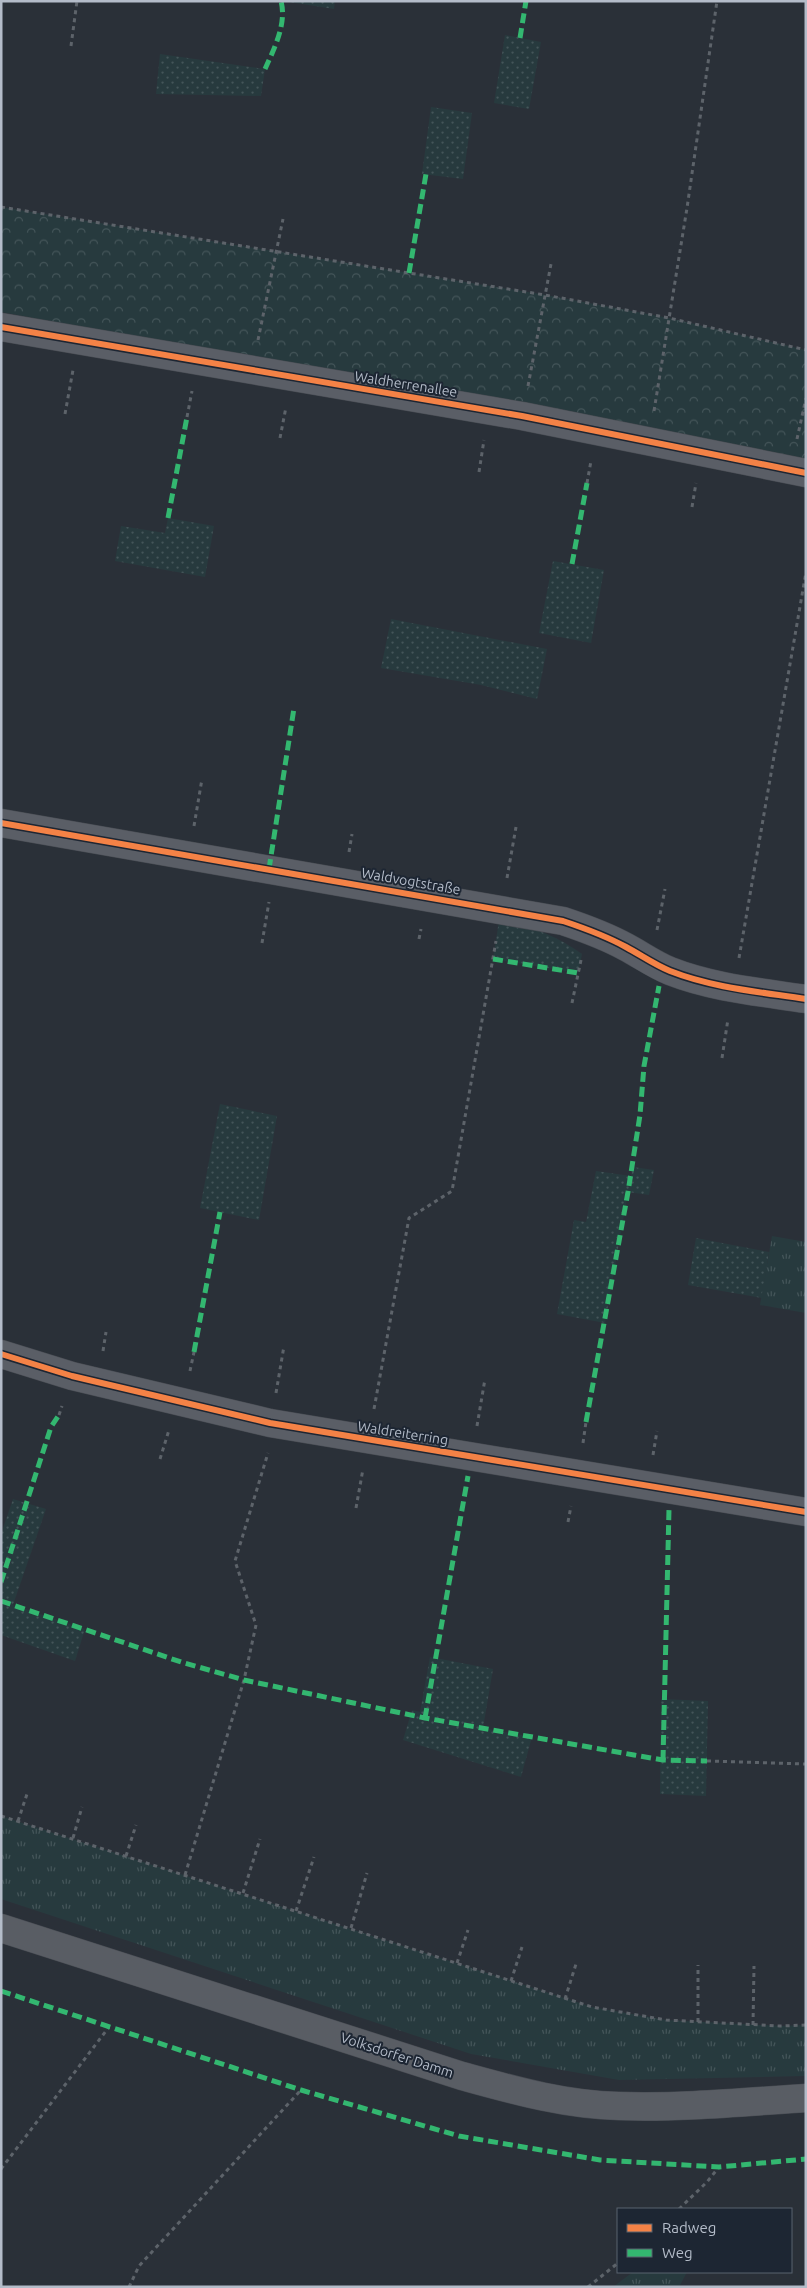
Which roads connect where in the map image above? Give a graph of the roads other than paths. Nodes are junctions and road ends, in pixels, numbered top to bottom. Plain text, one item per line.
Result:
1 (1, 327) edge
2 (806, 473) edge
3 (1, 823) edge
4 (806, 999) edge
5 (1, 1354) edge
6 (806, 1512) edge
7 (1, 1928) edge
8 (806, 2098) edge

1 - 2 street, Waldherrenallee
3 - 4 street, Waldvogtstraße
5 - 6 street, Waldreiterring
7 - 8 main road, Volksdorfer Damm

